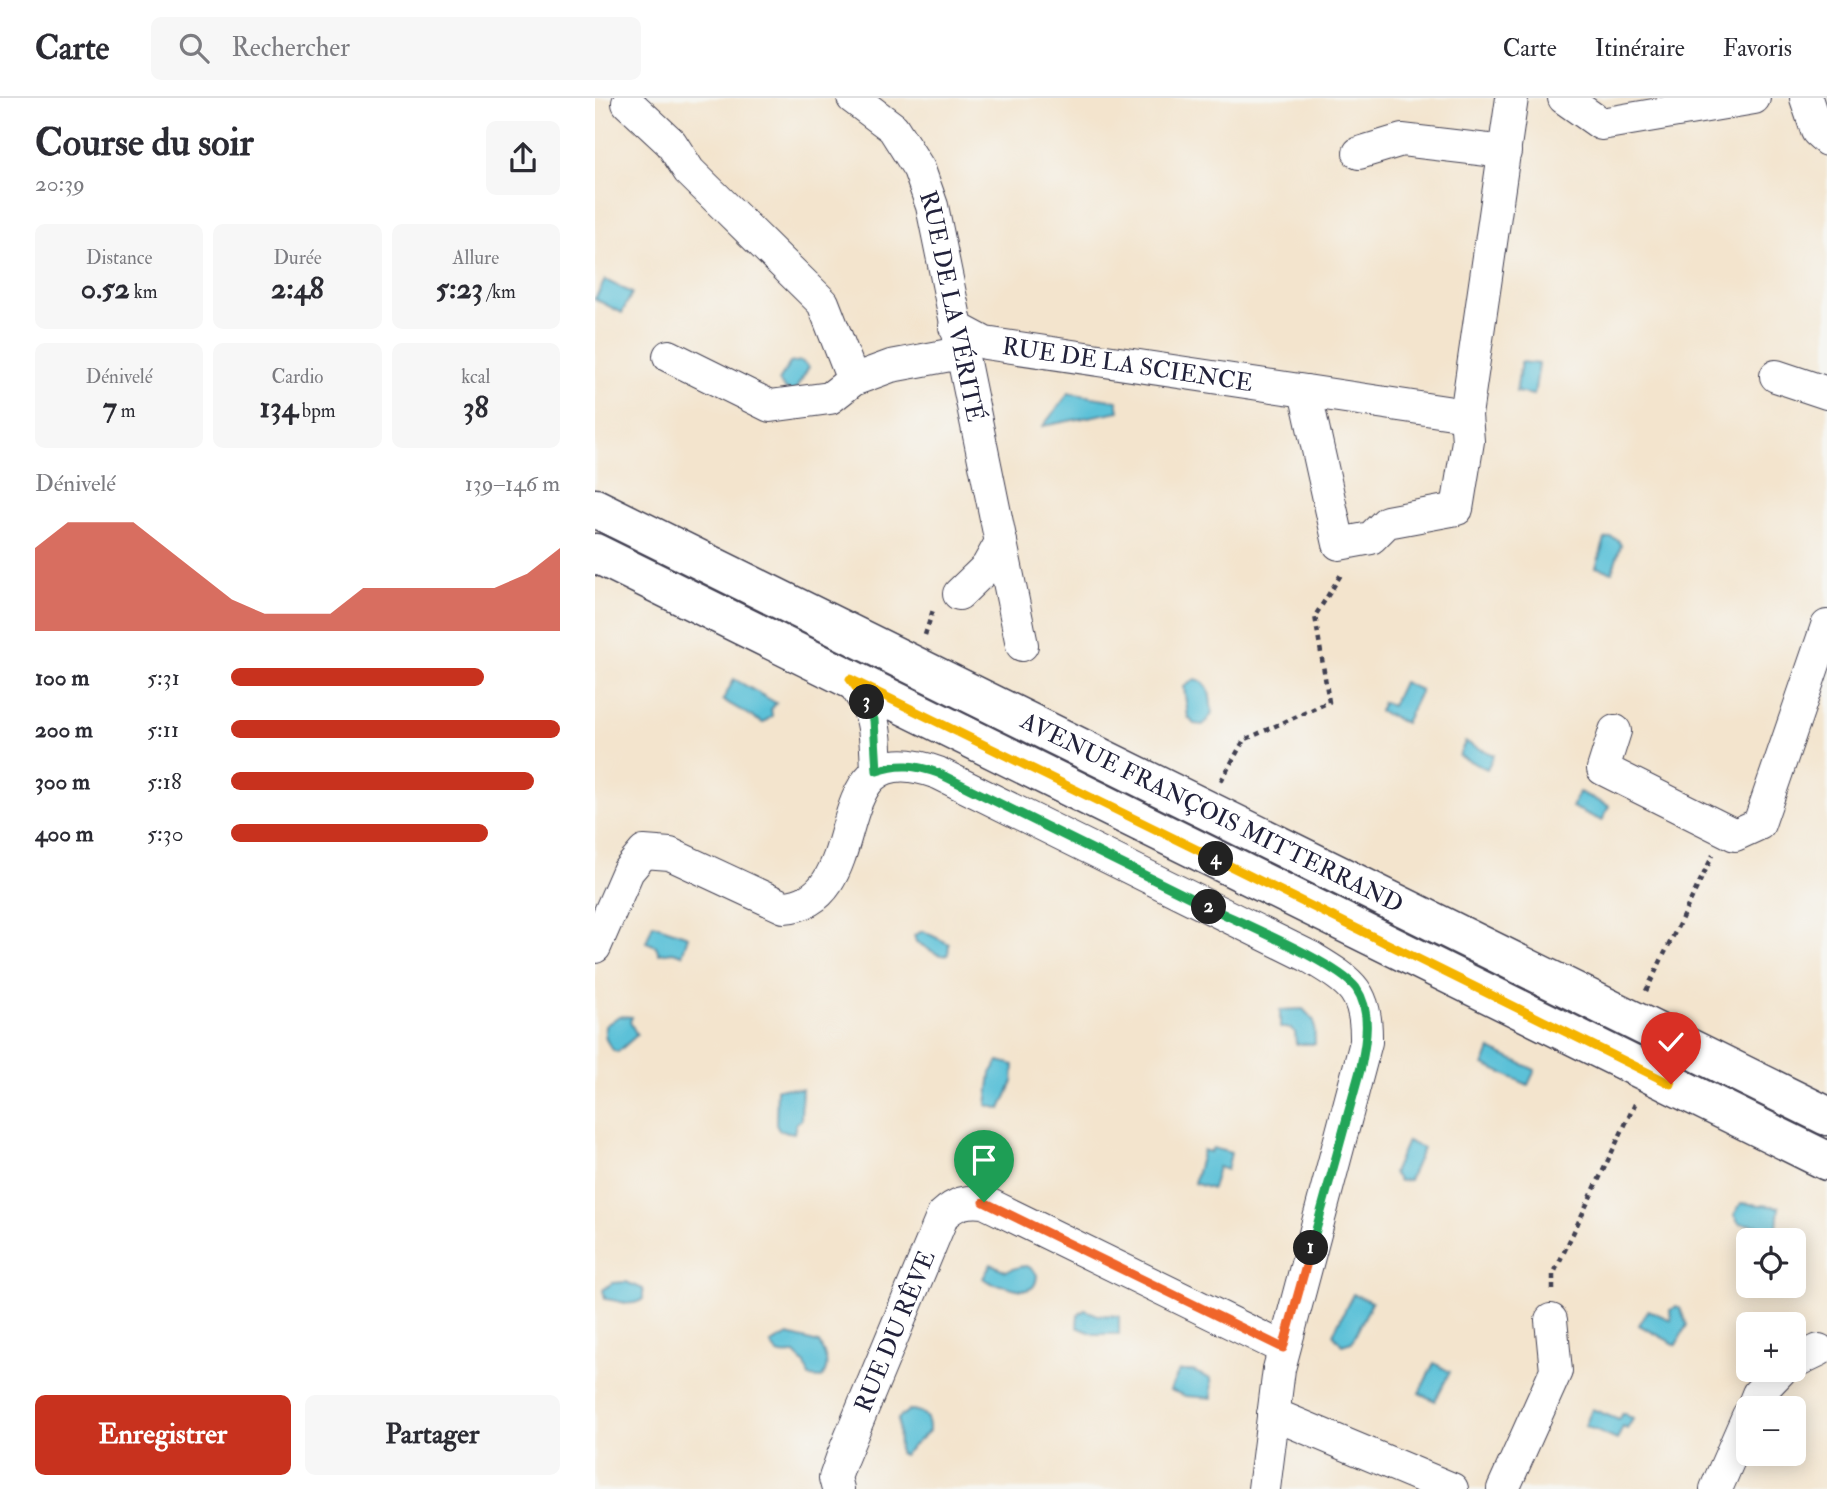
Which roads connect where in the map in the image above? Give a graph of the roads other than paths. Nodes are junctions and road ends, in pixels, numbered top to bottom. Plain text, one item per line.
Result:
1 (853, 98) edge
2 (1512, 98) edge
3 (1564, 98) edge
4 (1754, 98) edge
5 (1806, 98) edge
6 (628, 103) dead end
7 (1827, 140) edge
8 (1506, 152) junction
9 (1359, 153) dead end
10 (958, 340) junction
11 (669, 356) dead end
12 (1776, 376) dead end
13 (853, 380) junction
14 (1305, 391) junction
15 (1827, 393) edge
16 (1466, 415) junction
17 (595, 508) edge
18 (1001, 542) junction
19 (595, 553) edge
20 (959, 594) dead end
21 (1827, 626) edge
22 (1022, 645) dead end
23 (850, 679) junction
24 (1615, 731) dead end
25 (877, 771) junction
26 (595, 947) edge
27 (1827, 1116) edge
28 (1827, 1161) edge
29 (1551, 1320) road end
30 (1283, 1348) junction
31 (1770, 1382) edge
32 (1757, 1396) edge
33 (1273, 1414) junction
34 (1736, 1443) edge
35 (838, 1489) edge
36 (1264, 1489) edge
37 (1452, 1489) edge
38 (1503, 1489) edge
39 (1716, 1489) edge

1 - 10 street, RUE DE LA VÉRITÉ
2 - 8 street
3 - 4 street
5 - 7 street
6 - 13 street
8 - 9 street
8 - 16 street
10 - 13 street
10 - 14 street, RUE DE LA SCIENCE
10 - 18 street, RUE DE LA VÉRITÉ
11 - 13 street
12 - 15 street
14 - 16 street, RUE DE LA SCIENCE
14 - 16 street
17 - 27 main road, AVENUE FRANÇOIS MITTERRAND
18 - 20 street
18 - 22 street, RUE DE LA VÉRITÉ
19 - 23 main road, AVENUE FRANÇOIS MITTERRAND
21 - 24 street
23 - 25 street
23 - 28 main road, AVENUE FRANÇOIS MITTERRAND
25 - 26 street
25 - 30 street
29 - 38 street
30 - 33 street
30 - 35 street, RUE DU RÊVE
31 - 32 street
33 - 36 street
33 - 37 street
34 - 39 street

